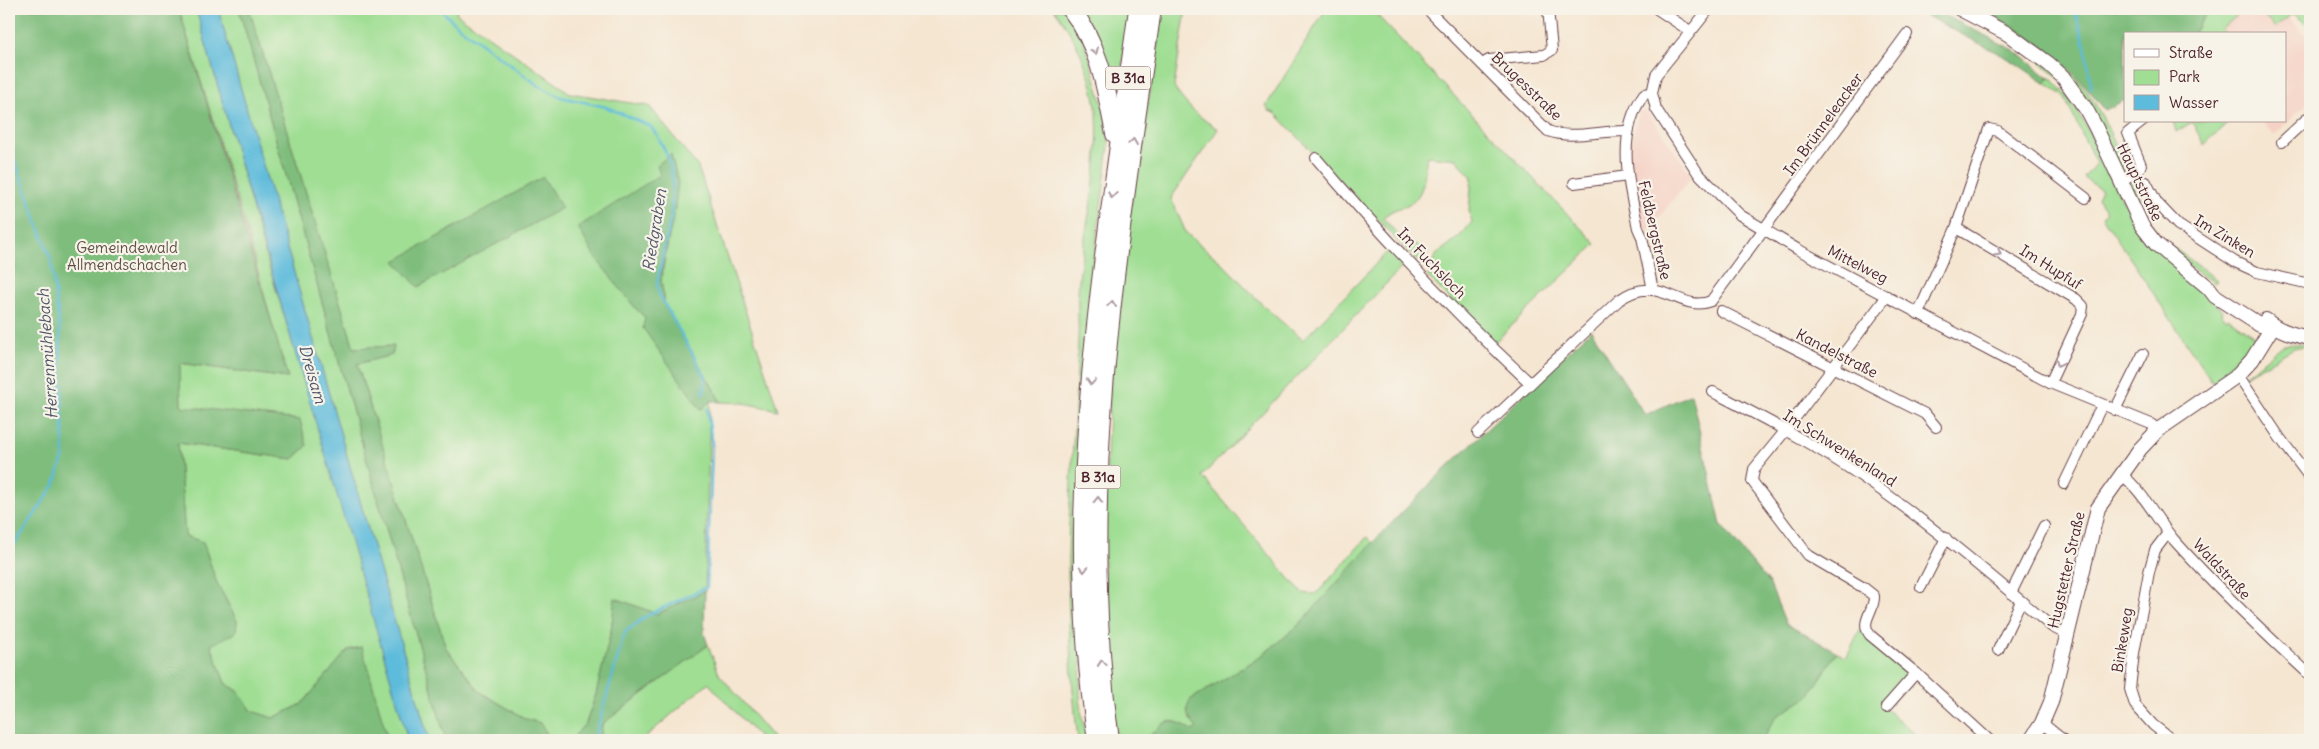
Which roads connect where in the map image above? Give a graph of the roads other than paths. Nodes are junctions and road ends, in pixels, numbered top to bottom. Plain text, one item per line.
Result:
1 (1071, 9) edge
2 (1138, 9) edge
3 (1152, 9) edge
4 (1427, 9) edge
5 (1548, 9) edge
6 (1657, 9) edge
7 (1709, 9) edge
8 (1960, 9) edge
9 (1690, 31) junction
10 (1907, 34) dead end
11 (1482, 64) junction
12 (1652, 92) junction
13 (2310, 116) edge
14 (2142, 122) edge
15 (1628, 131) junction
16 (2282, 142) dead end
17 (1118, 146) junction
18 (1316, 158) dead end
19 (1628, 176) junction
20 (2120, 181) junction
21 (2146, 182) dead end
22 (1574, 183) dead end
23 (2086, 198) dead end
24 (1956, 228) junction
25 (1764, 231) junction
26 (2310, 284) edge
27 (1653, 290) junction
28 (1887, 296) junction
29 (1721, 311) dead end
30 (1918, 314) junction
31 (2273, 326) junction
32 (2310, 338) edge
33 (2143, 354) dead end
34 (1832, 368) junction
35 (2238, 375) junction
36 (1530, 383) junction
37 (2050, 383) junction
38 (1713, 392) dead end
39 (2102, 405) junction
40 (2114, 410) junction
41 (1936, 427) dead end
42 (1786, 430) junction
43 (2158, 430) junction
44 (1478, 433) dead end
45 (2122, 474) junction
46 (2310, 478) edge
47 (2064, 484) dead end
48 (2044, 526) dead end
49 (2168, 533) junction
50 (1946, 538) junction
51 (1921, 586) dead end
52 (2012, 593) junction
53 (2021, 601) junction
54 (2068, 635) junction
55 (1998, 650) dead end
56 (1916, 673) junction
57 (2310, 675) edge
58 (1886, 707) dead end
59 (2042, 724) junction
60 (1097, 740) edge
61 (1110, 740) edge
62 (1989, 740) edge
63 (2031, 740) edge
64 (2063, 740) edge
65 (2172, 740) edge

1 -> 17 highway
2 - 17 highway, B 31a
61 -> 3 highway, B 31a
4 - 11 street, Brugesstraße
5 - 11 street
6 - 9 street
7 - 9 street, Feldbergstraße
8 - 20 street, Hauptstraße
9 - 12 street, Feldbergstraße
10 - 25 street, Im Brünneleacker
11 - 15 street, Brugesstraße
12 - 15 street, Feldbergstraße
12 - 25 street, Mittelweg
13 - 16 street
14 - 20 street
15 - 19 street, Feldbergstraße
17 -> 60 highway, B 31a
18 - 36 street, Im Fuchsloch
19 - 22 street, Feldbergstraße
19 - 27 street, Feldbergstraße
20 - 31 street, Hauptstraße
21 - 26 street, Im Zinken
23 - 24 street
24 - 30 street
24 -> 37 street, Im Hupfuf
25 - 27 street
25 - 28 street, Mittelweg
27 - 36 street
28 - 30 street, Mittelweg
28 - 34 street
29 - 34 street, Kandelstraße
30 - 37 street, Mittelweg
31 - 32 street, Hauptstraße
31 - 35 street, Hugstetter Straße
33 - 40 street
34 - 41 street, Kandelstraße
34 - 42 street
35 - 43 street, Hugstetter Straße
35 - 46 street
36 - 44 street
37 - 39 street, Mittelweg
38 - 42 street, Im Schwenkenland
39 - 40 street, Mittelweg
39 - 47 street
40 - 43 street, Mittelweg
42 - 50 street, Im Schwenkenland
42 - 56 street
43 - 45 street, Hugstetter Straße
45 - 49 street, Waldstraße
45 - 54 street, Hugstetter Straße
48 - 52 street
49 - 57 street, Waldstraße
49 - 65 street, Binkeweg
50 - 51 street
50 - 52 street, Im Schwenkenland
52 - 53 street, Im Schwenkenland
53 - 54 street, Im Schwenkenland
53 - 55 street
54 - 59 street, Hugstetter Straße
56 - 58 street
56 - 62 street
59 - 63 street, Hugstetter Straße
59 - 64 street

